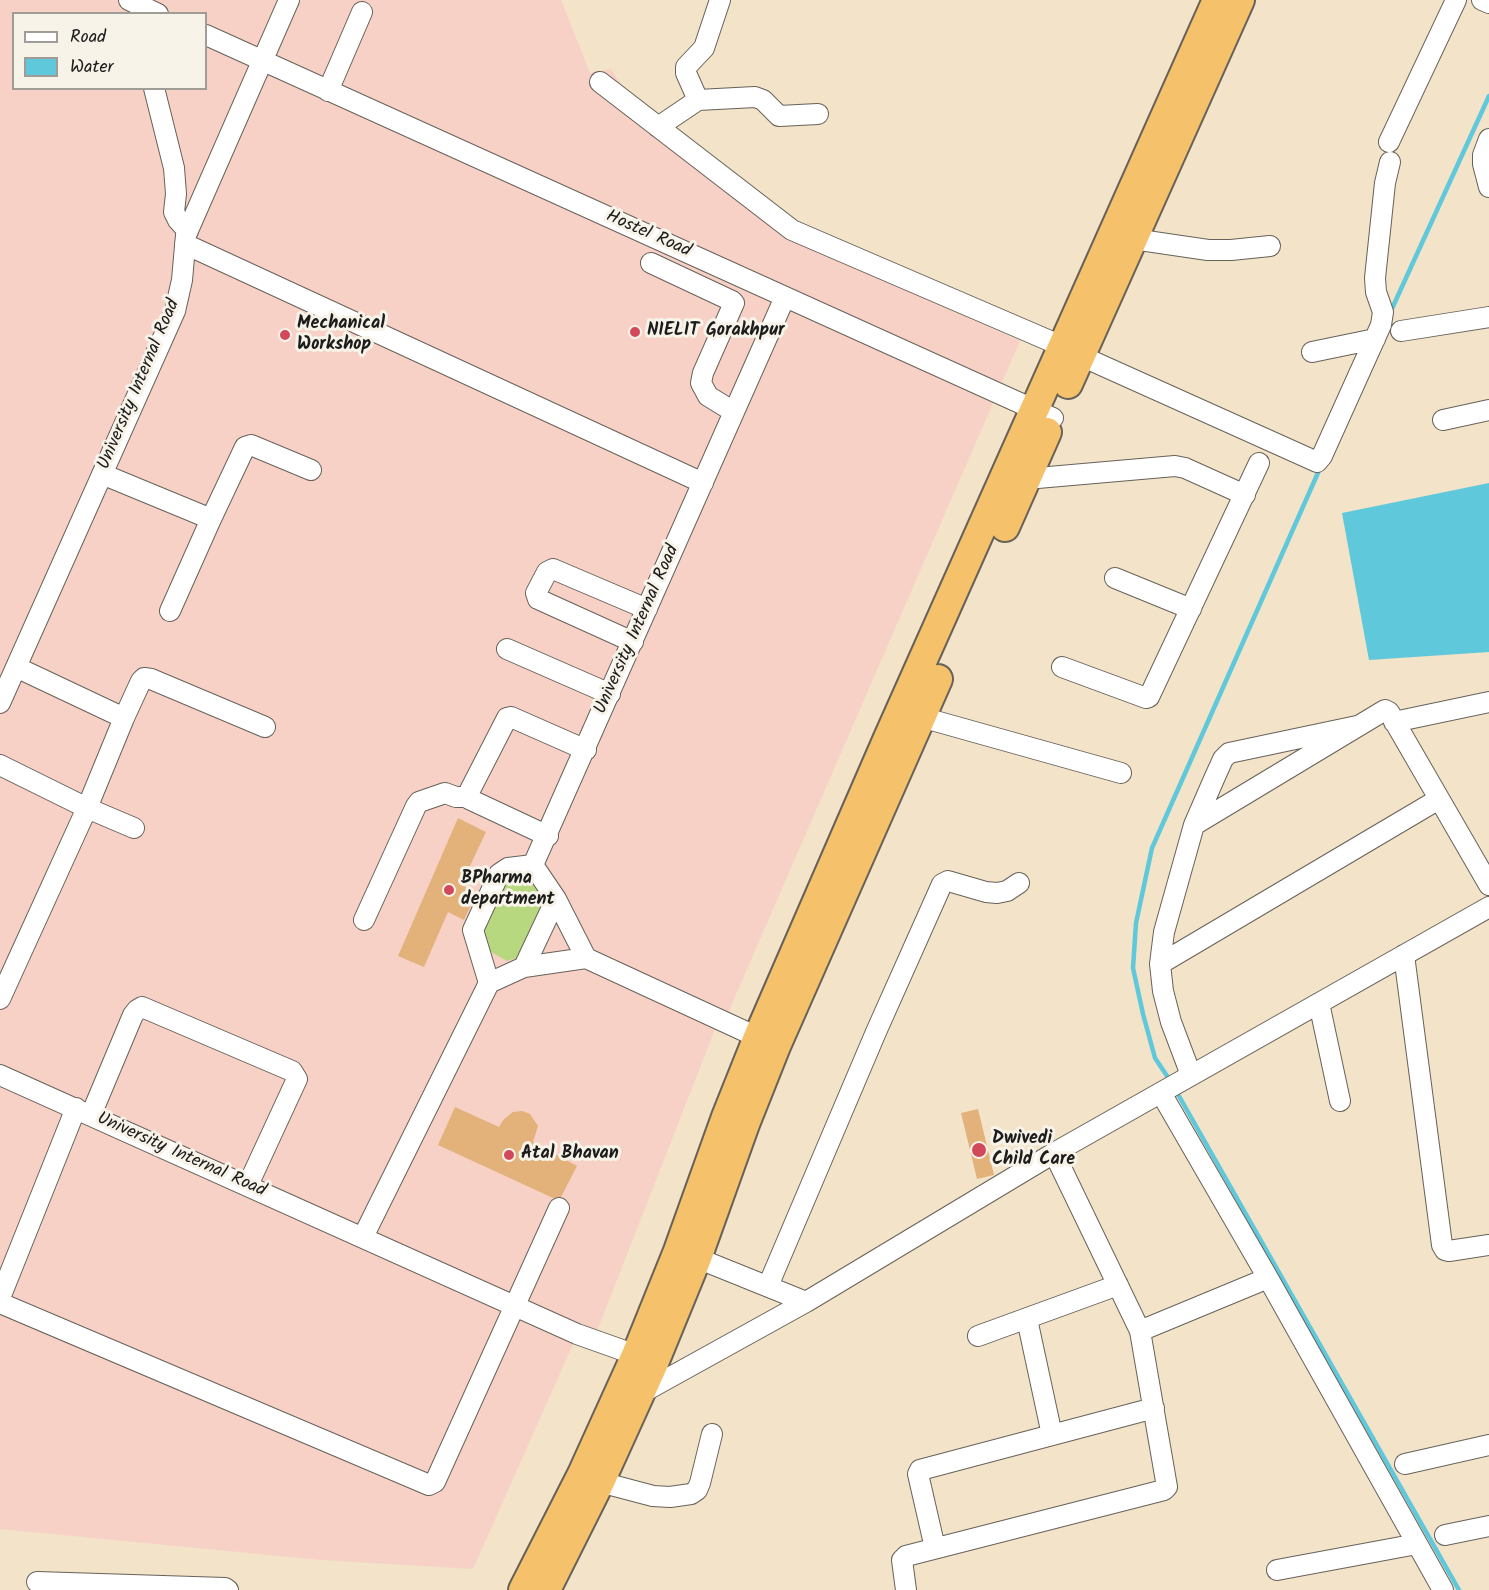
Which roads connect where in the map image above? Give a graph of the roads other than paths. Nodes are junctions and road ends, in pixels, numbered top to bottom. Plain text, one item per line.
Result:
1 (289, 0) edge
2 (720, 0) edge
3 (1218, 0) edge
4 (1240, 0) edge
5 (1456, 0) edge
6 (1482, 0) edge
7 (1489, 3) edge
8 (135, 6) edge
9 (152, 12) edge
10 (362, 12) dead end
11 (207, 35) edge
12 (261, 61) junction
13 (600, 82) dead end
14 (154, 90) edge
15 (328, 91) junction
16 (698, 100) junction
17 (818, 114) dead end
18 (658, 127) junction
19 (1489, 139) edge
20 (1389, 142) dead end
21 (1390, 162) dead end
22 (1489, 184) edge
23 (187, 237) junction
24 (1133, 239) junction
25 (1270, 246) dead end
26 (651, 263) dead end
27 (785, 297) junction
28 (1489, 317) edge
29 (1401, 331) dead end
30 (1375, 339) junction
31 (1072, 351) junction
32 (1312, 352) dead end
33 (1489, 410) edge
34 (734, 412) junction
35 (1044, 414) junction
36 (1443, 420) dead end
37 (1259, 463) dead end
38 (311, 470) dead end
39 (102, 474) junction
40 (1026, 479) junction
41 (703, 483) junction
42 (1245, 495) junction
43 (211, 519) junction
44 (1115, 578) dead end
45 (647, 609) junction
46 (1191, 609) junction
47 (170, 611) dead end
48 (633, 642) junction
49 (507, 649) dead end
50 (16, 667) junction
51 (1062, 668) dead end
52 (610, 694) junction
53 (1489, 702) edge
54 (0, 703) edge
55 (921, 717) junction
56 (124, 718) junction
57 (1394, 722) junction
58 (1357, 726) junction
59 (264, 727) dead end
60 (586, 750) junction
61 (0, 765) edge
62 (1121, 773) dead end
63 (468, 797) junction
64 (1439, 799) junction
65 (87, 808) junction
66 (1194, 825) junction
67 (134, 828) dead end
68 (548, 836) junction
69 (533, 865) junction
70 (1019, 883) dead end
71 (1489, 885) edge
72 (556, 899) junction
73 (1489, 907) edge
74 (364, 920) dead end
75 (1404, 955) junction
76 (586, 958) junction
77 (1160, 964) junction
78 (524, 967) junction
79 (489, 983) junction
80 (0, 999) edge
81 (1319, 1003) junction
82 (767, 1042) junction
83 (0, 1075) edge
84 (1174, 1085) junction
85 (1340, 1101) dead end
86 (83, 1112) junction
87 (1054, 1152) junction
88 (248, 1185) junction
89 (559, 1208) dead end
90 (363, 1237) junction
91 (1489, 1245) edge
92 (697, 1258) junction
93 (1268, 1278) junction
94 (1118, 1285) junction
95 (768, 1287) junction
96 (0, 1298) edge
97 (806, 1302) junction
98 (0, 1304) edge
99 (516, 1306) junction
100 (1027, 1318) junction
101 (1140, 1330) junction
102 (978, 1336) dead end
103 (636, 1355) junction
104 (628, 1395) junction
105 (1154, 1408) junction
106 (712, 1434) dead end
107 (1052, 1434) junction
108 (1489, 1445) edge
109 (1405, 1464) dead end
110 (600, 1482) junction
111 (1489, 1526) edge
112 (1445, 1535) dead end
113 (1417, 1544) junction
114 (935, 1548) junction
115 (1277, 1570) dead end
116 (37, 1581) dead end
117 (228, 1590) edge
118 (523, 1590) edge
119 (546, 1590) edge
120 (906, 1590) edge
121 (1443, 1590) edge

1 - 12 street
2 - 16 street
3 - 31 highway
4 - 24 highway
5 - 20 street
6 - 7 street
8 - 9 street
10 - 15 street
11 - 12 street, Hostel Road
12 - 15 street, Hostel Road
12 - 23 street, University Internal Road
13 - 18 street
14 - 23 street
15 - 27 street, Hostel Road
16 - 17 street
16 - 18 street
18 - 31 street
19 - 22 street
21 - 30 street
23 - 39 street, University Internal Road
23 - 41 street
24 - 25 street
24 - 31 highway
26 - 34 street
27 - 34 street, University Internal Road
27 - 35 street, Hostel Road
28 - 29 street
30 - 31 street
30 - 32 street
31 - 35 highway
33 - 36 street
34 - 41 street, University Internal Road
35 - 40 highway
35 - 82 highway
37 - 42 street
38 - 43 street
39 - 43 street
39 - 50 street, University Internal Road
40 - 42 street
40 - 55 highway
41 - 45 street, University Internal Road
42 - 46 street
43 - 47 street
44 - 46 street
45 - 48 street, University Internal Road
45 - 48 street
46 - 51 street
48 - 52 street, University Internal Road
49 - 52 street
50 - 54 street, University Internal Road
50 - 56 street
52 - 60 street, University Internal Road
53 - 57 street
55 - 62 street
55 - 82 highway
56 - 59 street
56 - 65 street
57 - 58 street
57 - 64 street
58 - 66 street
58 - 66 street
60 - 63 street
60 - 68 street, University Internal Road
61 - 65 street
63 - 68 street
63 - 74 street
64 - 71 street
64 - 77 street
65 - 67 street
65 - 80 street
66 - 77 street
68 - 69 street, University Internal Road
69 - 72 street
69 - 79 street
70 - 95 street
72 - 76 street
72 - 78 street
73 - 75 street
75 - 81 street
75 - 91 street
76 - 78 street
76 - 82 street
77 - 84 street
78 - 79 street
79 - 90 street
81 - 84 street
81 - 85 street
82 - 92 highway
82 - 103 highway
83 - 86 street, University Internal Road
84 - 87 street
84 - 93 street
86 - 88 street, University Internal Road
86 - 88 street
86 - 96 street
87 - 94 street
87 - 97 street
88 - 90 street, University Internal Road
89 - 99 street
90 - 99 street, University Internal Road
92 - 95 street
92 - 104 highway
93 - 101 street
93 - 113 street
94 - 100 street
94 - 101 street
95 - 97 street
97 - 104 street
98 - 99 street
99 - 103 street, University Internal Road
100 - 102 street
100 - 107 street
101 - 105 street
103 - 104 highway
104 - 110 highway
104 - 118 highway
105 - 107 street
105 - 114 street
106 - 110 street
107 - 114 street
108 - 109 street
110 - 119 highway
111 - 112 street
113 - 115 street
113 - 121 street
114 - 120 street
116 - 117 street

